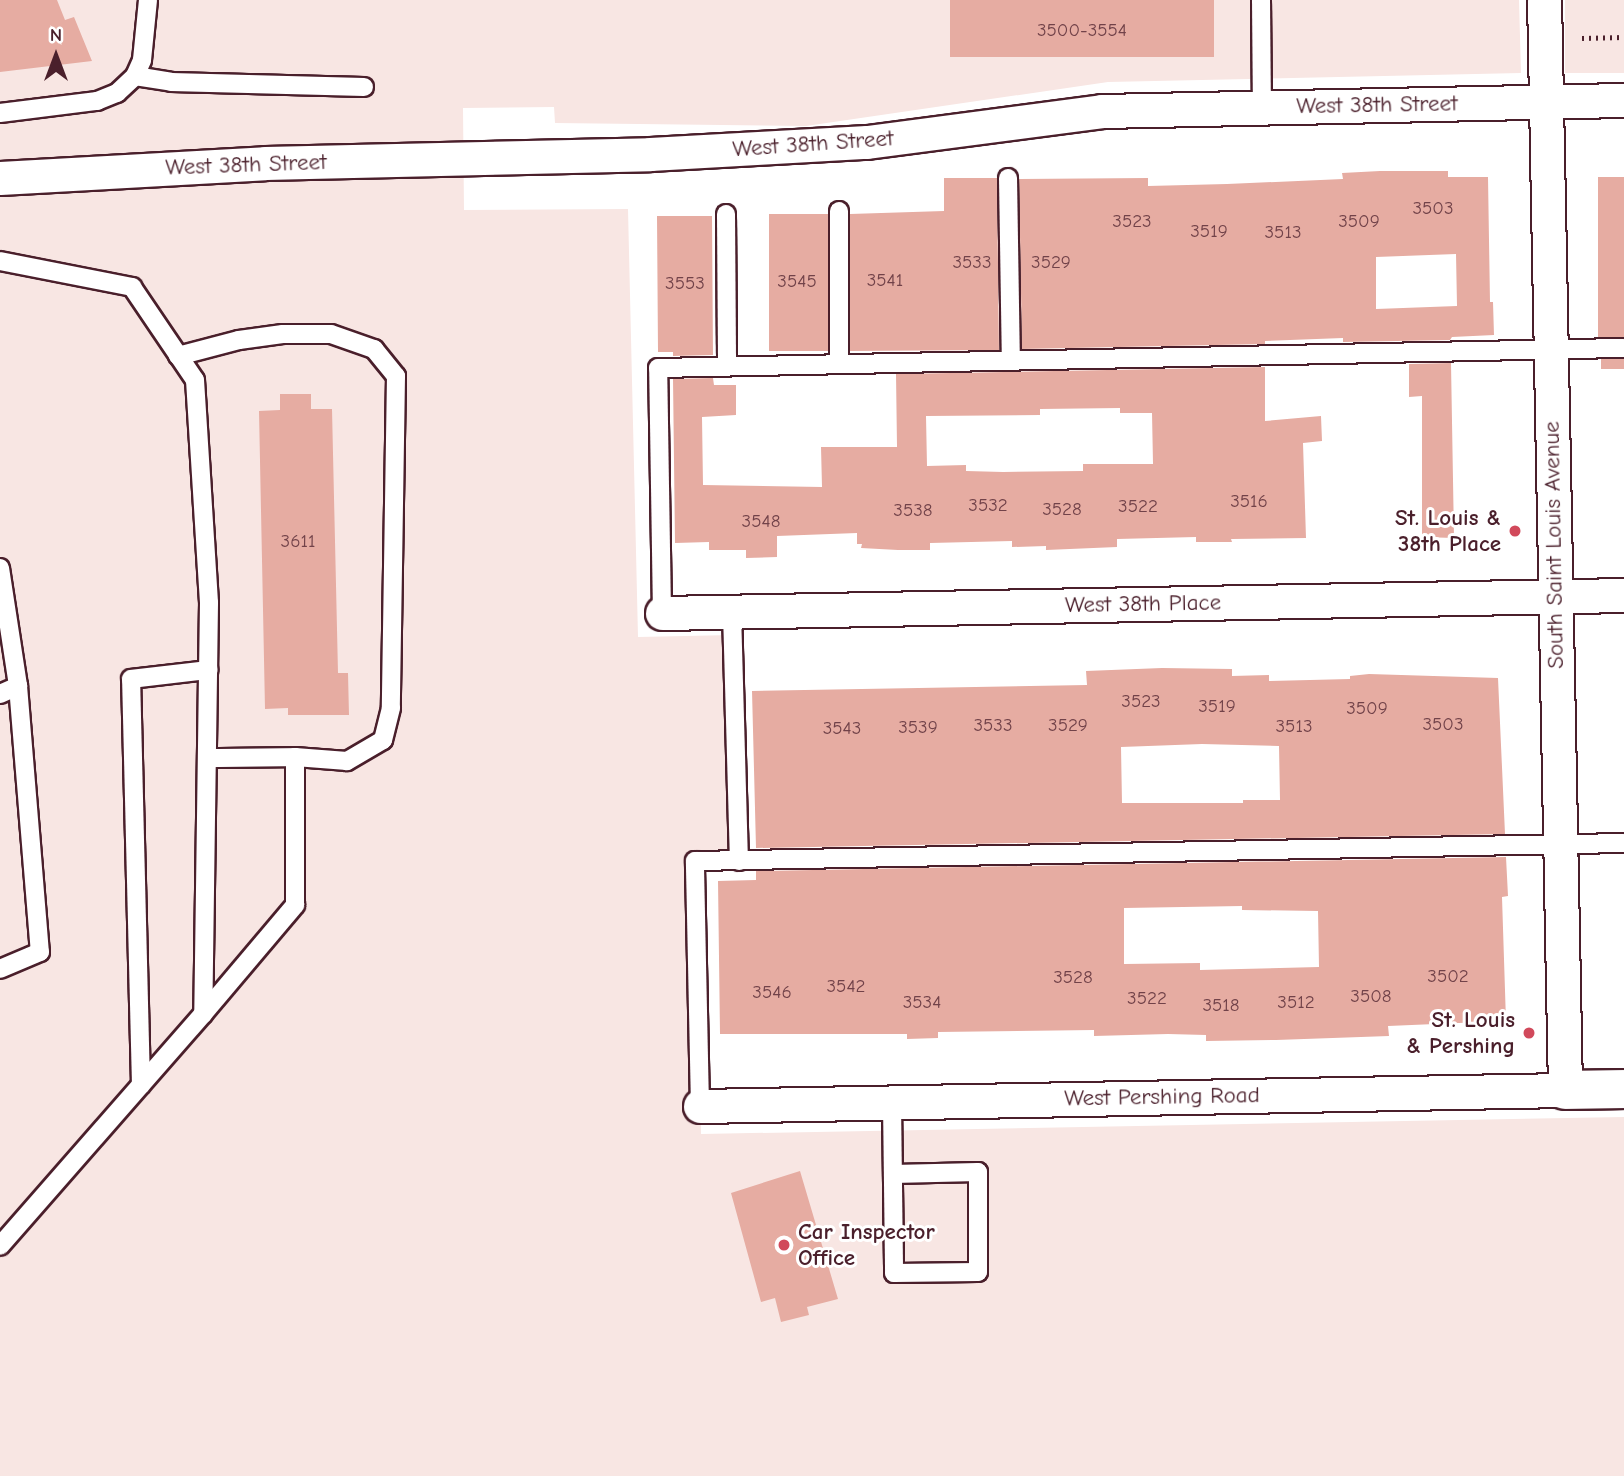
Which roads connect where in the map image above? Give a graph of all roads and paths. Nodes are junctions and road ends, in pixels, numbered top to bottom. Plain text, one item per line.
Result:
1 (148, 0) edge
2 (1261, 0) edge
3 (1544, 0) edge
4 (1624, 37) edge
5 (1582, 38) dead end
6 (135, 76) junction
7 (364, 87) dead end
8 (1624, 100) edge
9 (1545, 101) junction
10 (1262, 107) junction
11 (0, 113) edge
12 (0, 178) edge
13 (1008, 178) dead end
14 (839, 211) dead end
15 (726, 214) dead end
16 (0, 261) edge
17 (1624, 348) edge
18 (1550, 349) junction
19 (178, 356) junction
20 (1011, 360) junction
21 (839, 364) junction
22 (727, 366) junction
23 (0, 568) edge
24 (1624, 594) edge
25 (1555, 596) junction
26 (732, 612) junction
27 (662, 613) joint
28 (208, 670) junction
29 (18, 687) junction
30 (0, 694) edge
31 (295, 757) junction
32 (207, 758) junction
33 (1624, 844) edge
34 (1560, 845) junction
35 (739, 861) junction
36 (0, 969) edge
37 (203, 1014) junction
38 (141, 1085) junction
39 (1624, 1089) edge
40 (1564, 1090) junction
41 (891, 1102) junction
42 (701, 1106) joint
43 (893, 1174) junction
44 (0, 1246) edge

1 - 6 lane
2 - 10 lane
3 - 9 street, South Saint Louis Avenue
4 - 5 path
6 - 7 lane
6 - 11 lane
8 - 9 street, West 38th Street
9 - 10 street, West 38th Street
9 - 18 street, South Saint Louis Avenue
10 - 12 street, West 38th Street
13 - 20 lane
14 - 21 lane
15 - 22 lane
16 - 19 lane
17 - 18 lane
18 - 20 lane
18 - 25 street, South Saint Louis Avenue
19 - 28 lane
19 - 31 lane
20 - 21 lane
21 - 22 lane
22 - 27 lane
23 - 29 lane
24 - 25 street, West 38th Place
25 - 26 street, West 38th Place
25 - 34 street, South Saint Louis Avenue
26 - 27 street, West 38th Place
26 - 35 lane
28 - 32 lane
28 - 38 lane
29 - 30 lane
29 - 36 lane
31 - 32 lane
31 - 37 lane
32 - 37 lane
33 - 34 lane
34 - 35 lane
34 - 40 street, South Saint Louis Avenue
35 - 42 lane
37 - 38 lane
38 - 44 lane
39 - 40 street, West Pershing Road
40 - 41 street, West Pershing Road
41 - 42 street, West Pershing Road
41 - 43 lane
43 - 43 lane

